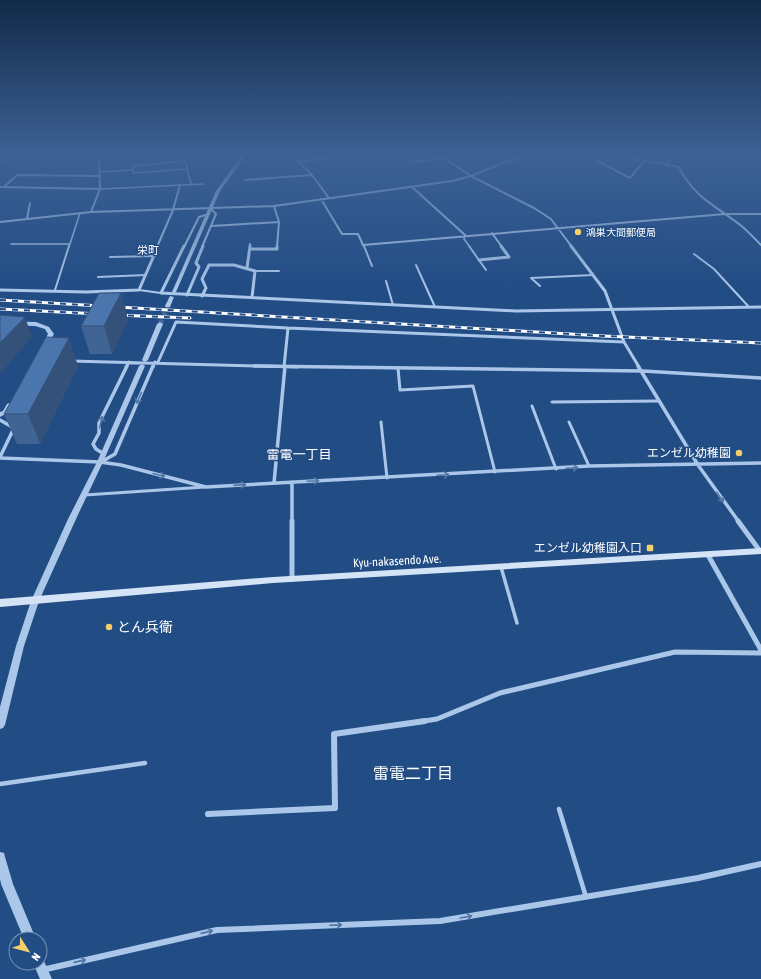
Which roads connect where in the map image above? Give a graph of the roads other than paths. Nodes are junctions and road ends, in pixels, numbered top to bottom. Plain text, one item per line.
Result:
1 (321, 199) edge
2 (96, 200) edge
3 (176, 200) edge
4 (215, 200) edge
5 (316, 200) edge
6 (426, 200) edge
7 (518, 200) edge
8 (705, 200) edge
9 (30, 203) dead end
10 (274, 206) junction
11 (211, 209) junction
12 (173, 210) junction
13 (91, 212) junction
14 (80, 214) junction
15 (208, 214) junction
16 (725, 214) junction
17 (761, 214) edge
18 (26, 219) junction
19 (0, 222) edge
20 (279, 222) junction
21 (212, 226) junction
22 (559, 229) junction
23 (492, 233) junction
24 (465, 235) junction
25 (11, 244) dead end
26 (70, 244) junction
27 (250, 244) dead end
28 (363, 245) junction
29 (761, 245) edge
30 (250, 249) junction
31 (694, 254) dead end
32 (155, 256) junction
33 (110, 257) dead end
34 (478, 260) junction
35 (416, 265) dead end
36 (372, 266) dead end
37 (247, 268) junction
38 (486, 270) dead end
39 (255, 271) junction
40 (279, 271) dead end
41 (146, 275) junction
42 (594, 275) junction
43 (98, 277) dead end
44 (386, 281) dead end
45 (540, 286) dead end
46 (0, 290) edge
47 (55, 290) junction
48 (140, 290) junction
49 (162, 293) junction
50 (187, 295) junction
51 (202, 296) junction
52 (252, 297) junction
53 (393, 305) junction
54 (168, 306) tunnel mouth
55 (435, 307) junction
56 (749, 307) junction
57 (761, 307) edge
58 (612, 311) junction
59 (0, 323) edge
60 (160, 324) tunnel mouth
61 (288, 328) junction
62 (624, 342) junction
63 (43, 347) edge
64 (64, 361) edge
65 (129, 362) junction
66 (157, 362) junction
67 (285, 366) junction
68 (398, 368) junction
69 (643, 371) junction
70 (761, 378) edge
71 (12, 400) edge
72 (659, 401) junction
73 (552, 402) dead end
74 (532, 406) dead end
75 (0, 415) edge
76 (0, 420) edge
77 (381, 422) dead end
78 (569, 422) dead end
79 (104, 454) junction
80 (0, 458) edge
81 (100, 462) junction
82 (761, 463) edge
83 (698, 465) junction
84 (589, 466) junction
85 (556, 469) junction
86 (495, 472) junction
87 (387, 478) junction
88 (292, 482) junction
89 (274, 483) junction
90 (206, 487) junction
91 (84, 495) junction
92 (760, 551) edge
93 (708, 554) junction
94 (501, 566) junction
95 (292, 579) junction
96 (35, 601) junction
97 (0, 603) edge
98 (517, 623) dead end
99 (761, 652) edge
100 (0, 725) edge
101 (145, 763) dead end
102 (0, 784) edge
103 (559, 809) dead end
104 (208, 814) dead end
105 (0, 858) edge
106 (761, 864) edge
107 (586, 897) junction
108 (27, 931) edge
109 (48, 970) edge

1 - 28 street
2 - 13 street
3 - 12 street
4 - 11 street
5 - 10 street
6 - 24 street
7 - 22 street
8 - 16 street
9 - 18 street
10 - 11 street
10 - 20 street
11 - 12 street
11 - 15 street
11 - 21 street
12 - 13 street
12 - 32 street
13 - 14 street
14 - 18 street
14 - 26 lane
15 - 49 street
15 - 54 street
16 - 17 street
16 - 22 street
16 - 29 street
18 - 19 street
20 - 21 street
20 - 30 street
21 - 50 street
22 - 23 street
22 - 42 street
23 - 24 street
23 - 34 street
24 - 28 street
24 - 34 lane
25 - 26 lane
26 - 47 lane
27 - 30 street
28 - 36 lane
30 - 37 street
31 - 56 lane
32 - 33 lane
32 - 41 street
34 - 38 lane
35 - 55 lane
37 - 39 street
37 - 51 street
39 - 40 lane
39 - 52 street
41 - 43 lane
41 - 48 street
42 - 45 lane
42 - 58 street
44 - 53 lane
46 - 47 street
47 - 48 street
48 - 49 lane
49 - 50 street
50 - 51 street
51 - 52 street
52 - 53 street
53 - 55 street
55 - 58 street
56 - 57 street
56 - 58 street
58 - 62 street
59 - 63 street
60 - 79 street
61 - 62 street
61 - 66 street
61 - 67 street
62 - 69 street
64 - 65 street
65 - 66 street
79 -> 65 street
66 - 67 street
66 -> 81 street
67 - 68 street
67 - 89 street
68 - 69 street
68 - 86 lane
69 - 70 street
69 - 72 street
71 - 75 street
72 - 73 lane
72 - 83 street
74 - 85 lane
76 - 80 street
77 - 87 lane
78 - 84 lane
79 - 81 street
80 - 81 street
81 -> 90 street
81 - 91 street
82 - 83 street
83 - 84 street
83 -> 92 street
85 -> 84 street
85 - 86 street
87 -> 86 street
88 -> 87 street
88 - 89 street
88 - 95 street
90 -> 89 street
90 - 91 lane
91 - 96 street
92 - 93 main road, Kyu-nakasendo Ave.
93 - 94 main road, Kyu-nakasendo Ave.
93 - 99 street
94 - 95 main road, Kyu-nakasendo Ave.
94 - 98 lane
95 - 96 main road, Kyu-nakasendo Ave.
96 - 97 main road, Kyu-nakasendo Ave.
96 - 100 street
99 - 104 street
101 - 102 lane
103 - 107 lane
105 - 108 street
106 - 107 street
109 -> 107 street

